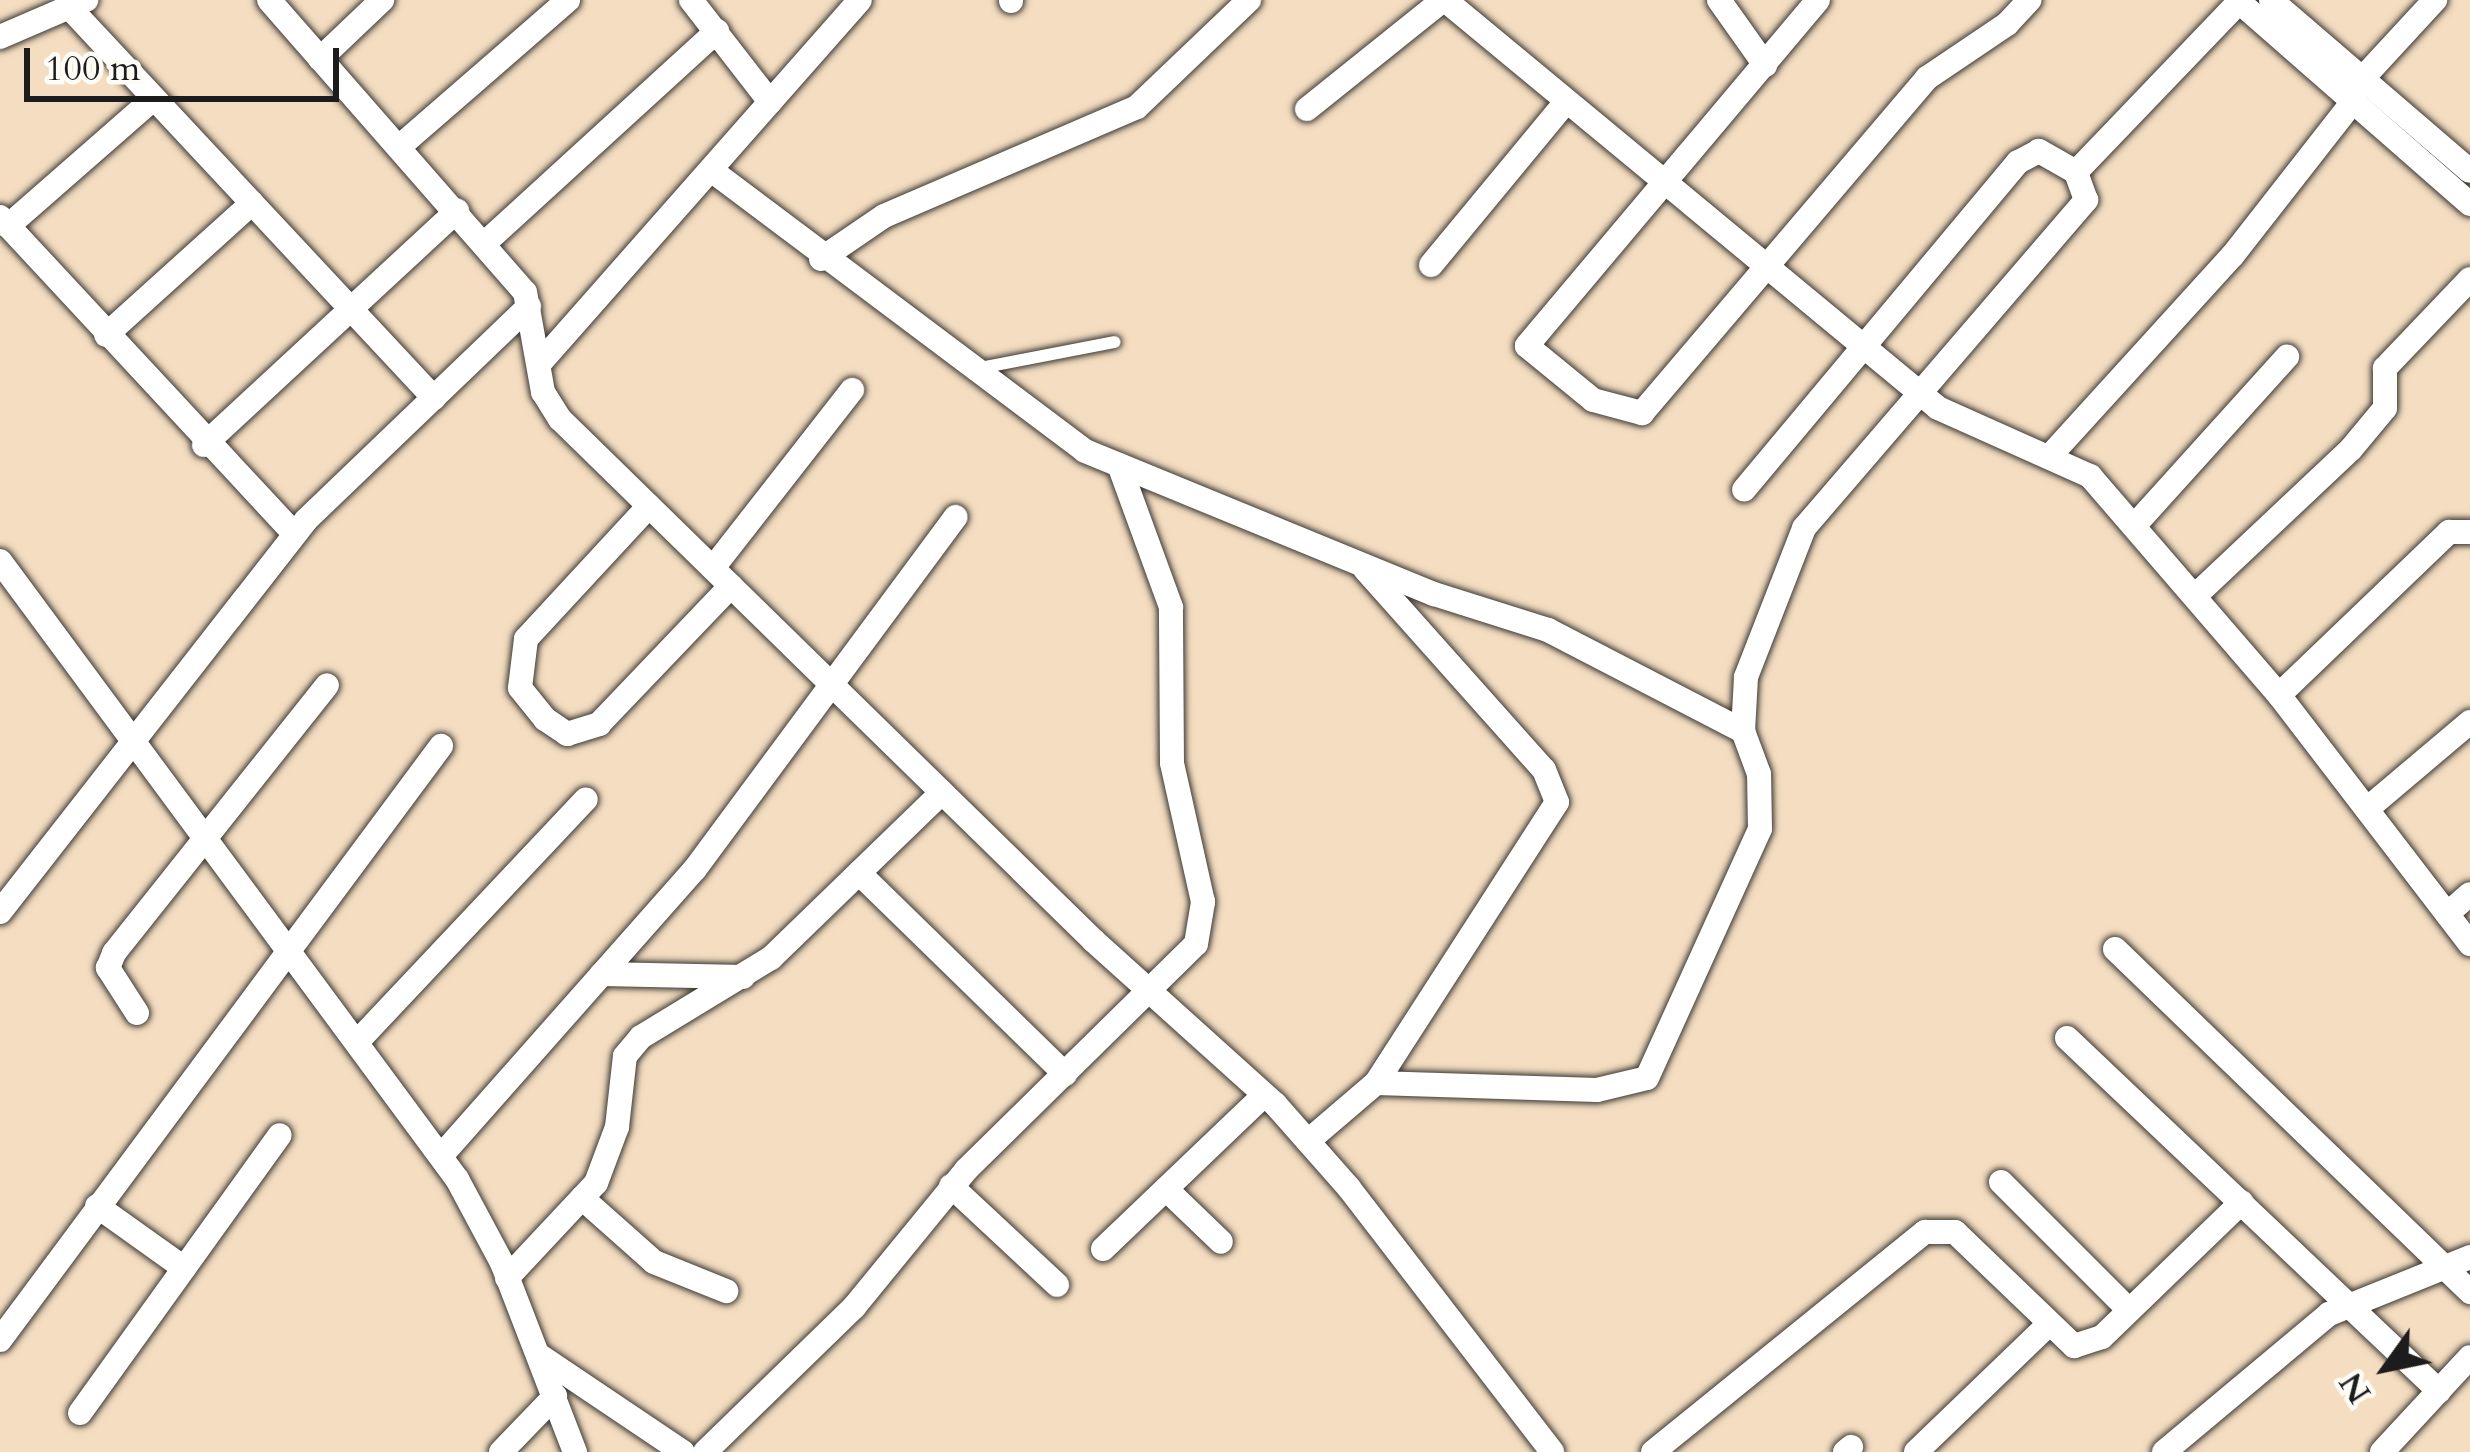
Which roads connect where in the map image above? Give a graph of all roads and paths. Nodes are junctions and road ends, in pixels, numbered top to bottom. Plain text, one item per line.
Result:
1 (269, 0) edge
2 (382, 0) edge
3 (691, 0) edge
4 (860, 0) edge
5 (1249, 0) edge
6 (1719, 0) edge
7 (1818, 0) edge
8 (2029, 0) edge
9 (2271, 0) edge
10 (2435, 0) edge
11 (562, 1) edge
12 (2238, 1) edge
13 (77, 3) edge
14 (1453, 3) edge
15 (717, 31) junction
16 (0, 37) edge
17 (320, 59) junction
18 (1765, 64) junction
19 (2358, 89) junction
20 (154, 98) junction
21 (1566, 101) junction
22 (770, 102) junction
23 (1307, 109) dead end
24 (399, 146) junction
25 (2469, 167) edge
26 (710, 170) junction
27 (2076, 172) junction
28 (1666, 184) junction
29 (252, 203) junction
30 (2470, 204) edge
31 (458, 211) junction
32 (4, 222) edge
33 (486, 242) junction
34 (821, 259) junction
35 (1431, 265) dead end
36 (1767, 268) junction
37 (2470, 279) edge
38 (529, 305) junction
39 (351, 308) junction
40 (106, 335) junction
41 (1115, 342) dead end
42 (1866, 350) junction
43 (2287, 357) dead end
44 (538, 364) junction
45 (968, 370) junction
46 (852, 390) dead end
47 (1922, 395) junction
48 (434, 398) junction
49 (205, 445) junction
50 (2049, 457) junction
51 (1118, 466) junction
52 (1744, 490) dead end
53 (650, 506) junction
54 (955, 517) dead end
55 (2135, 525) junction
56 (2470, 532) edge
57 (295, 533) junction
58 (0, 561) edge
59 (1361, 564) junction
60 (722, 577) junction
61 (2195, 596) junction
62 (327, 685) dead end
63 (835, 687) junction
64 (2279, 695) junction
65 (2470, 722) edge
66 (1743, 731) junction
67 (134, 736) junction
68 (442, 746) dead end
69 (942, 792) junction
70 (586, 799) dead end
71 (2367, 809) junction
72 (206, 840) junction
73 (859, 873) junction
74 (2470, 894) edge
75 (0, 912) edge
76 (2447, 914) junction
77 (2470, 944) edge
78 (2115, 949) dead end
79 (286, 950) junction
80 (602, 974) junction
81 (746, 977) junction
82 (1151, 992) junction
83 (137, 1012) dead end
84 (2067, 1038) dead end
85 (358, 1041) junction
86 (1066, 1074) junction
87 (1376, 1083) junction
88 (1264, 1095) junction
89 (280, 1135) dead end
90 (1308, 1141) junction
91 (441, 1156) junction
92 (2002, 1182) dead end
93 (951, 1186) junction
94 (1166, 1189) junction
95 (582, 1198) junction
96 (2242, 1202) junction
97 (97, 1206) junction
98 (1222, 1242) dead end
99 (1103, 1249) dead end
100 (2459, 1264) edge
101 (184, 1268) junction
102 (508, 1278) junction
103 (1057, 1286) dead end
104 (726, 1291) dead end
105 (2470, 1292) edge
106 (2349, 1304) junction
107 (2129, 1310) junction
108 (2047, 1327) junction
109 (0, 1340) edge
110 (540, 1356) junction
111 (2470, 1358) edge
112 (2439, 1390) junction
113 (555, 1396) junction
114 (80, 1413) dead end
115 (502, 1452) edge
116 (575, 1452) edge
117 (683, 1452) edge
118 (705, 1452) edge
119 (1552, 1452) edge
120 (1653, 1452) edge
121 (1916, 1452) edge
122 (2164, 1452) edge
123 (2382, 1452) edge

1 - 17 street
2 - 17 street
3 - 15 street
4 - 22 street
5 - 34 street
6 - 18 street
7 - 18 street
8 - 36 street
9 - 19 street
10 - 19 street
11 - 24 street
12 - 19 street
12 - 27 street
13 - 16 street
13 - 20 street
14 - 21 street
14 - 23 street
15 - 22 street
15 - 33 street
17 - 24 street
18 - 28 street
19 - 25 street
19 - 30 street
19 - 50 street
20 - 29 street
20 - 32 street
21 - 28 street
21 - 35 street
22 - 26 street
24 - 31 street
26 - 34 street
26 - 44 street
27 - 42 street
27 - 47 street
28 - 36 street
28 - 36 street
29 - 39 street
29 - 40 street
31 - 33 street
31 - 39 street
32 - 40 street
33 - 38 street
34 - 45 street
36 - 42 street
37 - 61 street
38 - 44 street
38 - 48 street
39 - 48 street
39 - 49 street
40 - 49 street
41 - 45 lane
42 - 47 street
42 - 52 street
43 - 55 street
44 - 53 street
45 - 51 street
46 - 60 street
47 - 50 street
47 - 66 street
48 - 57 street
49 - 57 street
50 - 55 street
51 - 59 street
51 - 82 street
53 - 60 street
53 - 60 street
54 - 63 street
55 - 61 street
56 - 64 street
57 - 67 street
58 - 67 street
59 - 66 street
59 - 87 street
60 - 63 street
61 - 64 street
62 - 72 street
63 - 69 street
63 - 80 street
64 - 71 street
65 - 71 street
66 - 87 street
67 - 72 street
67 - 75 street
68 - 79 street
69 - 73 street
69 - 82 street
70 - 85 street
71 - 76 street
72 - 79 street
72 - 83 street
73 - 81 street
73 - 86 street
74 - 76 street
76 - 77 street
78 - 100 street
79 - 85 street
79 - 97 street
80 - 81 street
80 - 91 street
81 - 95 street
82 - 86 street
82 - 88 street
84 - 96 street
85 - 91 street
86 - 93 street
87 - 90 street
88 - 90 street
88 - 94 street
89 - 101 street
90 - 119 street
91 - 102 street
92 - 107 street
93 - 103 street
93 - 118 street
94 - 98 street
94 - 99 street
95 - 102 street
95 - 104 street
96 - 106 street
96 - 107 street
97 - 101 street
97 - 109 street
100 - 105 street
100 - 106 street
101 - 114 street
102 - 110 street
106 - 112 street
106 - 122 street
107 - 108 street
108 - 120 street
108 - 121 street
110 - 113 street
110 - 117 street
111 - 112 street
112 - 123 street
113 - 115 street
113 - 116 street

